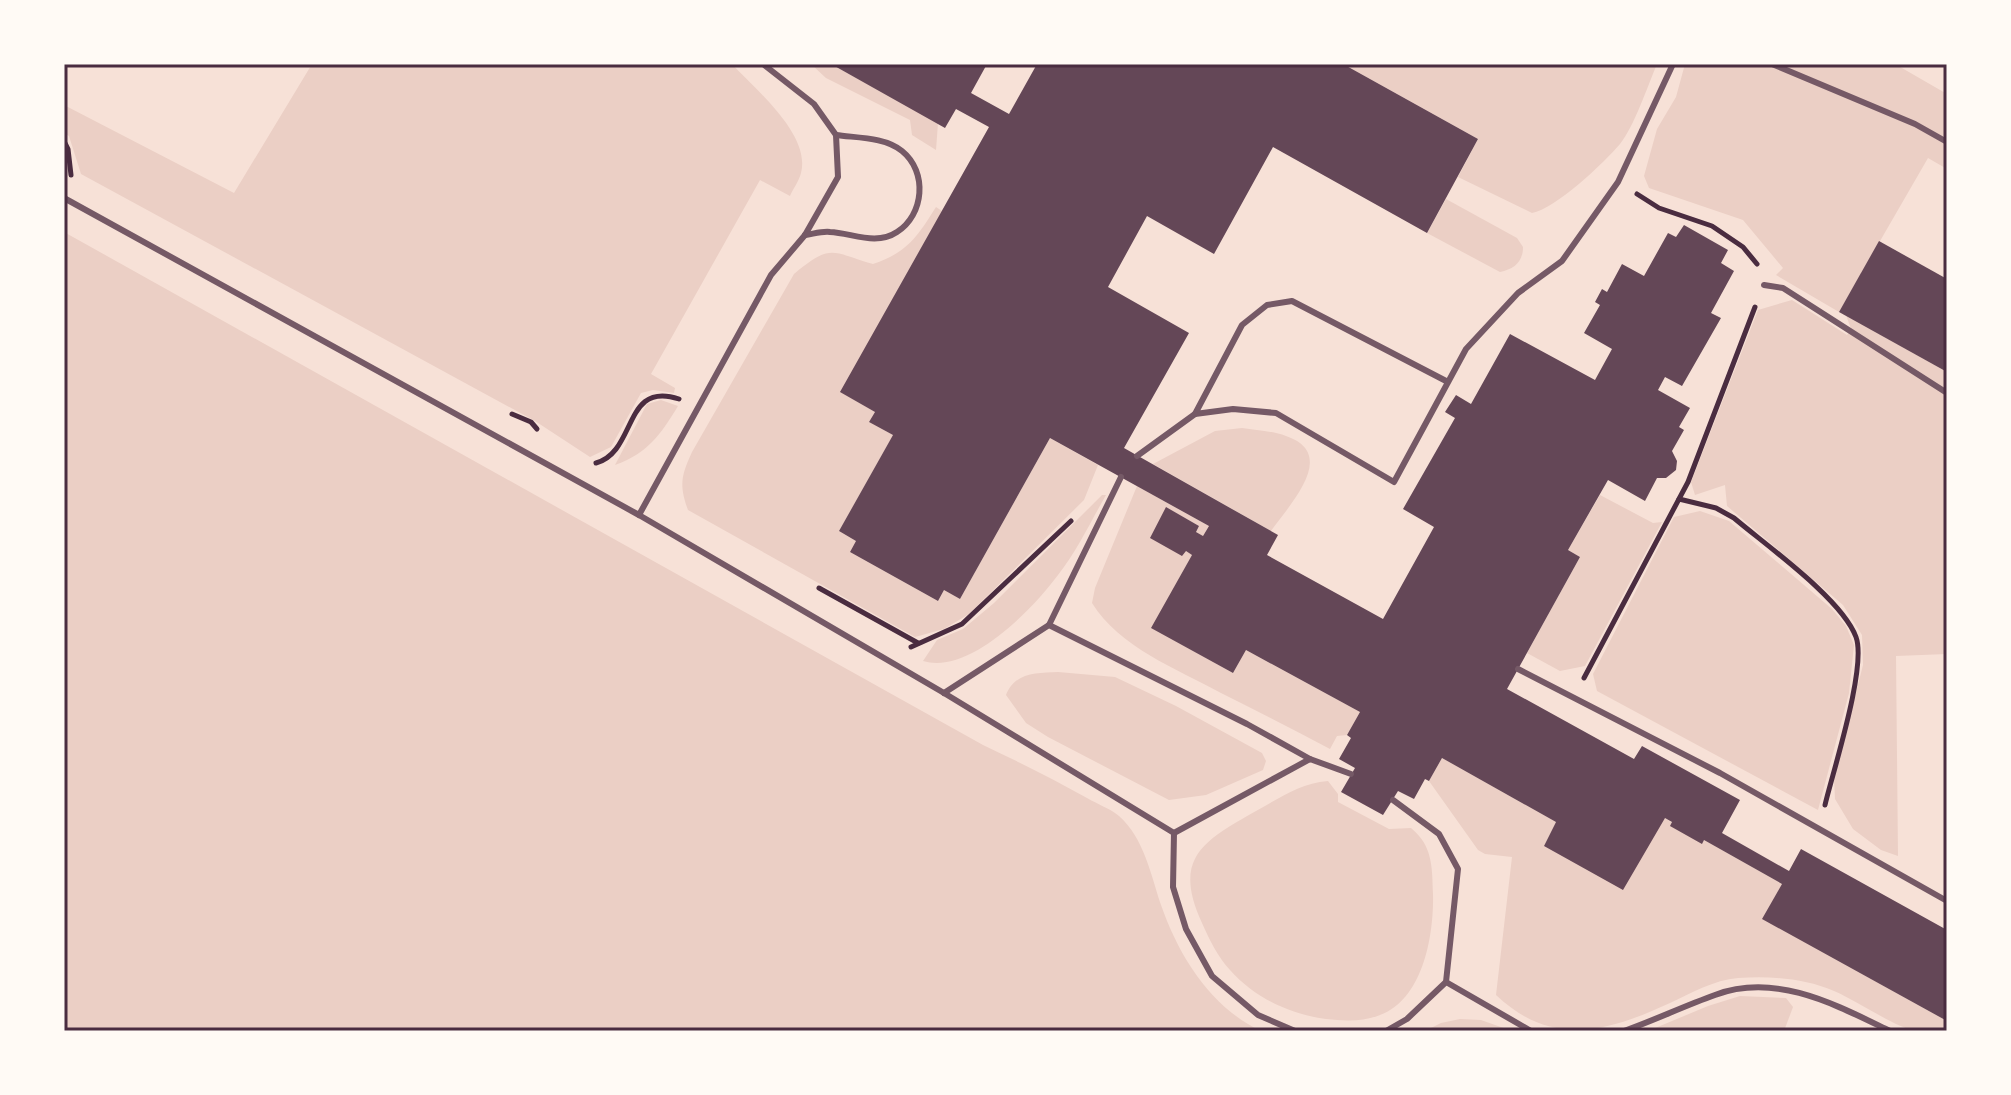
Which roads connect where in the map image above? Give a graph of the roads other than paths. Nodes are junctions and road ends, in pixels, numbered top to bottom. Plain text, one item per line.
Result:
1 (763, 64) edge
2 (1673, 64) edge
3 (1772, 64) edge
4 (836, 135) junction
5 (1947, 142) edge
6 (64, 198) edge
7 (805, 235) junction
8 (1764, 285) road end
9 (1448, 382) junction
10 (1947, 393) edge
11 (1195, 414) junction
12 (1137, 456) dead end
13 (1121, 477) dead end
14 (639, 515) junction
15 (1049, 625) junction
16 (1518, 669) dead end
17 (944, 693) junction
18 (1310, 759) junction
19 (1351, 774) dead end
20 (1393, 800) dead end
21 (1174, 833) junction
22 (1947, 901) edge
23 (1446, 982) junction
24 (1295, 1031) edge
25 (1386, 1031) edge
26 (1531, 1031) edge
27 (1624, 1031) edge
28 (1890, 1031) edge

1 - 4 lane
2 - 9 lane
3 - 5 lane
4 - 7 lane
4 - 7 lane
6 - 14 lane
7 - 14 lane
8 - 10 lane
9 - 11 lane
9 - 11 lane
11 - 12 lane
13 - 15 lane
14 - 17 lane
15 - 17 lane
15 - 18 lane
16 - 22 lane
17 - 21 lane
18 - 19 lane
18 - 21 lane
20 - 23 lane
21 - 24 lane
23 - 25 lane
23 - 26 lane
27 - 28 lane

